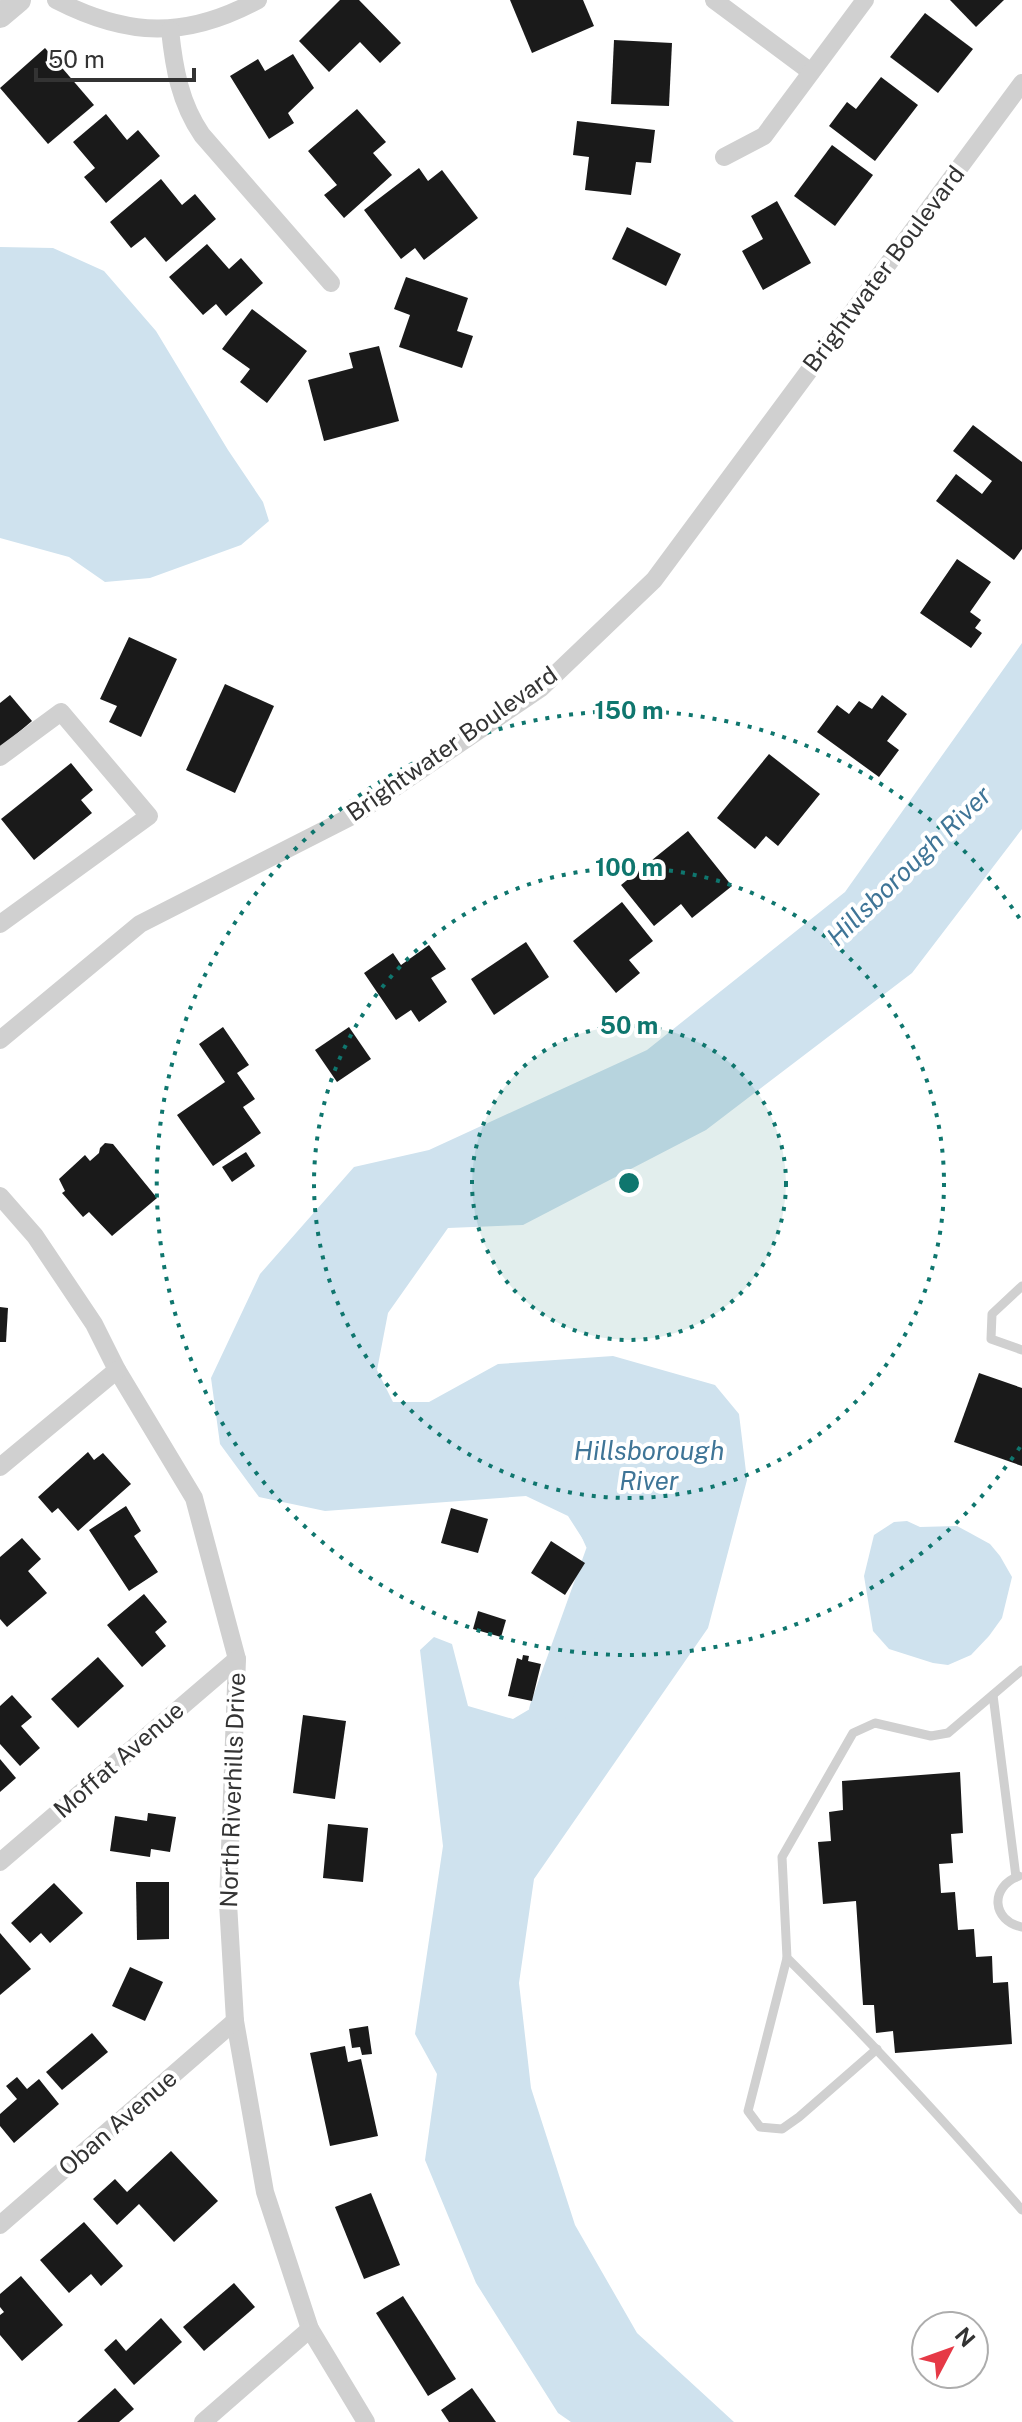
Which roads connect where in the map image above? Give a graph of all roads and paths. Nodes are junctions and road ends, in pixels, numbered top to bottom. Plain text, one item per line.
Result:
1 (19, 0) edge
2 (56, 0) edge
3 (258, 0) edge
4 (714, 0) edge
5 (865, 0) edge
6 (0, 16) edge
7 (170, 30) junction
8 (811, 72) junction
9 (1022, 83) edge
10 (724, 157) dead end
11 (331, 283) dead end
12 (0, 757) edge
13 (0, 924) edge
14 (0, 1040) edge
15 (0, 1196) edge
16 (1022, 1286) edge
17 (1022, 1350) edge
18 (117, 1370) junction
19 (0, 1467) edge
20 (237, 1659) junction
21 (1022, 1670) edge
22 (993, 1695) junction
23 (0, 1862) edge
24 (1019, 1876) edge
25 (1022, 1927) edge
26 (787, 1958) junction
27 (235, 2021) junction
28 (877, 2049) junction
29 (1022, 2210) edge
30 (0, 2225) edge
31 (310, 2329) junction
32 (203, 2422) edge
33 (366, 2422) edge

1 - 6 street
2 - 7 street
3 - 7 street
4 - 8 street
5 - 8 street
7 - 11 street
8 - 10 street
9 - 14 street, Brightwater Boulevard
12 - 13 street
15 - 18 street, North Riverhills Drive
16 - 17 lane
18 - 19 street
18 - 20 street, North Riverhills Drive
20 - 23 street, Moffat Avenue
20 - 27 street, North Riverhills Drive
21 - 22 lane
22 - 24 lane
22 - 26 lane
24 - 25 lane
26 - 28 lane
26 - 28 lane
27 - 30 street, Oban Avenue
27 - 31 street, North Riverhills Drive
28 - 29 lane
31 - 32 street
31 - 33 street, North Riverhills Drive

